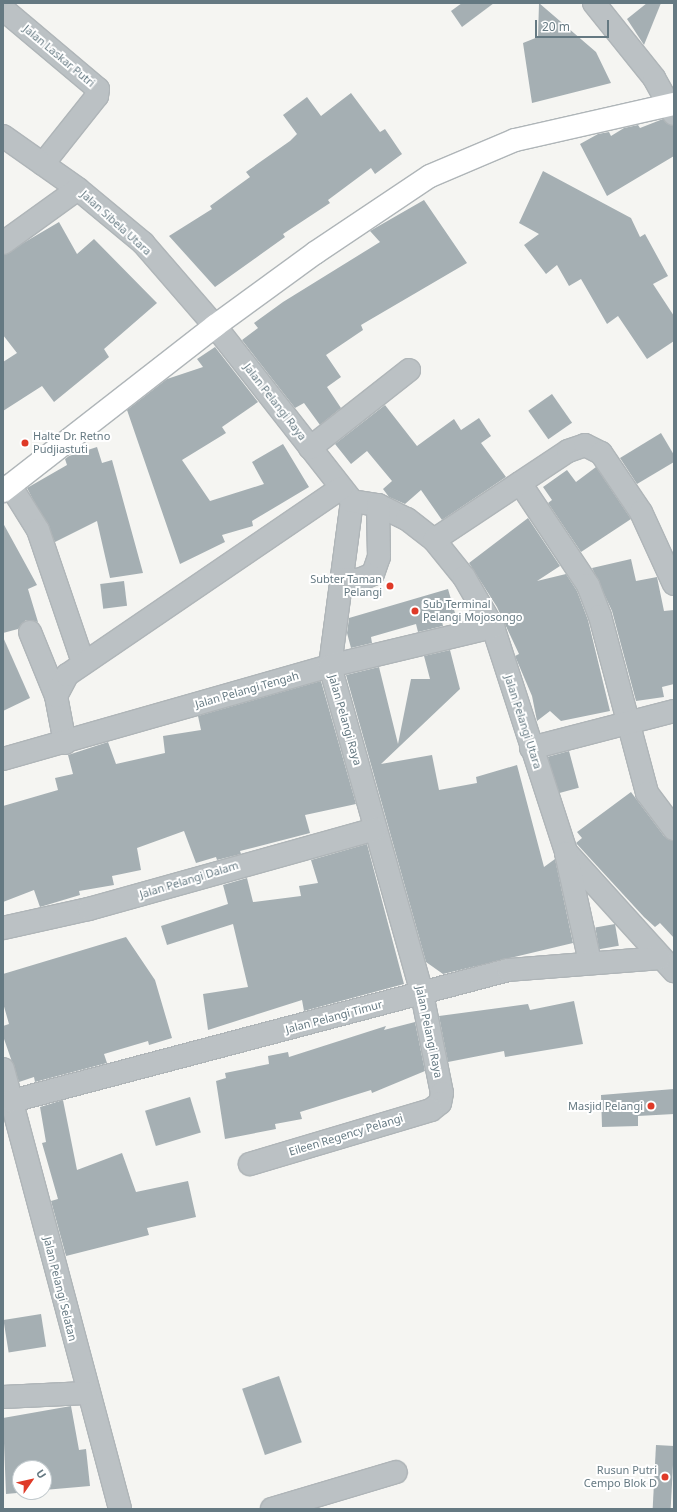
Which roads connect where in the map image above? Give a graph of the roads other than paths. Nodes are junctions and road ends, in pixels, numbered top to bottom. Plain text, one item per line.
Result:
1 (594, 3) edge
2 (3, 9) edge
3 (672, 108) edge
4 (3, 136) edge
5 (43, 164) junction
6 (78, 189) junction
7 (3, 243) edge
8 (215, 326) junction
9 (409, 370) dead end
10 (310, 448) junction
11 (520, 483) junction
12 (6, 488) edge
13 (347, 494) junction
14 (378, 505) junction
15 (434, 540) junction
16 (341, 579) junction
17 (674, 584) edge
18 (493, 627) junction
19 (30, 632) dead end
20 (83, 662) junction
21 (330, 666) junction
22 (56, 696) junction
23 (674, 712) edge
24 (628, 725) junction
25 (65, 743) junction
26 (531, 748) junction
27 (3, 759) edge
28 (375, 829) junction
29 (674, 829) edge
30 (566, 852) junction
31 (3, 928) edge
32 (590, 962) junction
33 (667, 965) edge
34 (422, 994) junction
35 (3, 1069) edge
36 (12, 1101) junction
37 (440, 1103) joint
38 (250, 1164) dead end
39 (86, 1392) junction
40 (3, 1397) edge
41 (396, 1472) dead end
42 (120, 1509) edge
43 (272, 1509) edge

1 - 3 street
2 - 5 street, Jalan Laskar Putri
3 - 8 main road
4 - 5 street, Jalan Sibela Utara
5 - 6 street, Jalan Sibela Utara
6 - 7 street
6 - 8 street, Jalan Sibela Utara
8 - 10 street, Jalan Pelangi Raya
8 - 12 main road
9 - 10 street
10 - 13 street, Jalan Pelangi Raya
11 - 15 street
11 - 17 street
11 - 24 street
12 - 20 street
13 - 14 street, Jalan Pelangi Utara
13 - 16 street, Jalan Pelangi Raya
13 - 20 street
14 - 15 street, Jalan Pelangi Utara
14 - 16 street
15 - 18 street, Jalan Pelangi Utara
16 - 21 street, Jalan Pelangi Raya
18 - 21 street, Jalan Pelangi Tengah
18 - 26 street, Jalan Pelangi Utara
19 - 22 street
20 - 22 street
21 - 25 street, Jalan Pelangi Tengah
21 - 28 street, Jalan Pelangi Raya
22 - 25 street
23 - 24 street
24 - 26 street
24 - 29 street
25 - 27 street, Jalan Pelangi Tengah
26 - 30 street, Jalan Pelangi Utara
28 - 31 street, Jalan Pelangi Dalam
28 - 34 street, Jalan Pelangi Raya
30 - 32 street
30 - 33 street, Jalan Pelangi Utara
32 - 33 street, Jalan Pelangi Timur
32 - 34 street, Jalan Pelangi Timur
34 - 36 street, Jalan Pelangi Timur
34 - 37 street, Jalan Pelangi Raya
35 - 36 street, Jalan Pelangi Selatan
36 - 39 street, Jalan Pelangi Selatan
37 - 38 street, Eileen Regency Pelangi
39 - 40 street
39 - 42 street, Jalan Pelangi Selatan
41 - 43 street

